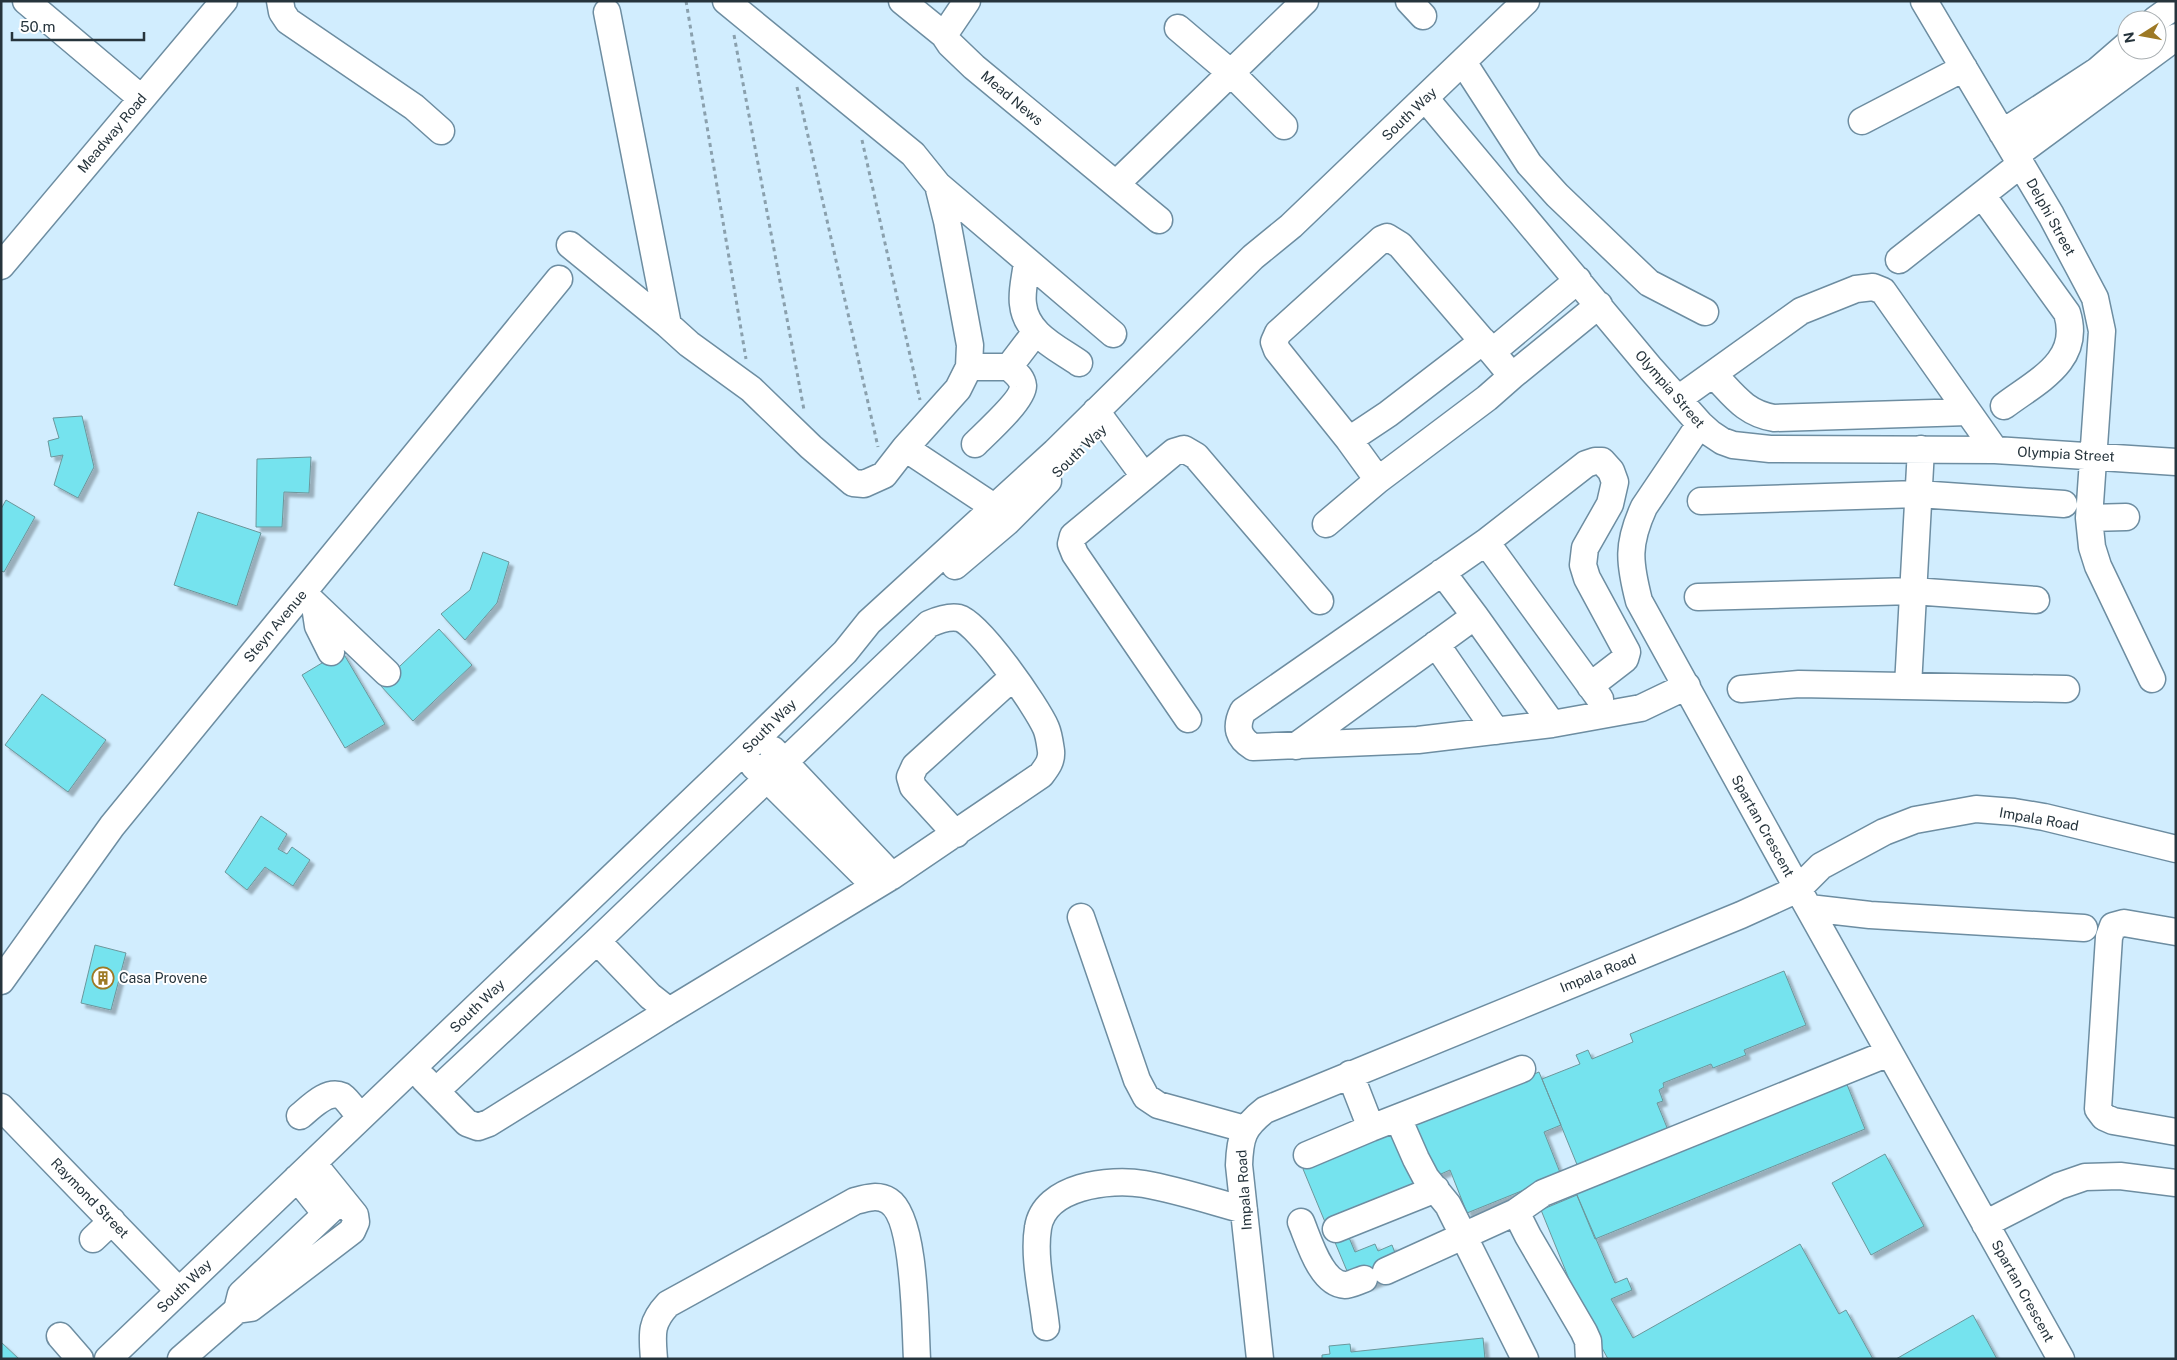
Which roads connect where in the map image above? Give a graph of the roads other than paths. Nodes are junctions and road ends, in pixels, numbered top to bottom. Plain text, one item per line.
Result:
1 (26, 1) edge
2 (224, 1) edge
3 (280, 1) edge
4 (902, 1) edge
5 (967, 1) edge
6 (1305, 1) edge
7 (1526, 1) edge
8 (1924, 1) edge
9 (727, 2) edge
10 (607, 12) dead end
11 (1178, 28) dead end
12 (944, 35) junction
13 (2176, 37) edge
14 (2117, 54) edge
15 (1463, 62) junction
16 (1960, 62) junction
17 (1231, 73) junction
18 (141, 98) junction
19 (1425, 98) junction
20 (1867, 110) dead end
21 (1284, 126) dead end
22 (441, 131) dead end
23 (2002, 133) junction
24 (2018, 160) junction
25 (1116, 184) junction
26 (938, 185) junction
27 (1982, 195) junction
28 (1159, 220) dead end
29 (570, 245) dead end
30 (1899, 260) dead end
31 (1027, 261) junction
32 (1, 266) edge
33 (559, 279) dead end
34 (1578, 280) junction
35 (1599, 305) junction
36 (1705, 312) dead end
37 (668, 325) junction
38 (1035, 333) junction
39 (1113, 334) dead end
40 (1488, 347) junction
41 (1079, 363) dead end
42 (969, 367) junction
43 (1009, 368) junction
44 (1713, 374) junction
45 (1512, 376) junction
46 (1678, 399) junction
47 (2004, 406) dead end
48 (1968, 412) junction
49 (1102, 417) junction
50 (1700, 424) junction
51 (1349, 440) junction
52 (976, 444) dead end
53 (905, 448) junction
54 (1921, 449) junction
55 (1995, 450) junction
56 (2094, 456) junction
57 (2176, 462) edge
58 (1144, 476) junction
59 (1378, 480) junction
60 (1918, 494) junction
61 (1701, 501) dead end
62 (2064, 504) dead end
63 (1000, 515) junction
64 (2126, 517) dead end
65 (2089, 518) junction
66 (1326, 524) dead end
67 (1486, 542) junction
68 (1442, 572) junction
69 (1913, 591) junction
70 (1698, 597) dead end
71 (309, 599) junction
72 (2036, 600) dead end
73 (1320, 601) dead end
74 (1475, 616) junction
75 (1436, 644) junction
76 (331, 652) dead end
77 (387, 672) dead end
78 (1013, 677) junction
79 (1682, 679) junction
80 (2152, 679) dead end
81 (1590, 686) junction
82 (1908, 686) junction
83 (1741, 689) dead end
84 (2066, 689) dead end
85 (1619, 713) junction
86 (1188, 718) dead end
87 (1552, 724) junction
88 (1496, 730) junction
89 (750, 745) junction
90 (1296, 746) junction
91 (776, 771) junction
92 (956, 834) junction
93 (2176, 849) edge
94 (883, 881) junction
95 (1803, 899) junction
96 (1081, 917) dead end
97 (2084, 928) dead end
98 (2176, 932) edge
99 (598, 941) junction
100 (1, 981) edge
101 (669, 1011) junction
102 (1889, 1053) junction
103 (413, 1068) junction
104 (1522, 1069) dead end
105 (1350, 1074) junction
106 (436, 1091) junction
107 (1, 1107) edge
108 (300, 1116) dead end
109 (360, 1118) junction
110 (1398, 1118) junction
111 (1371, 1128) junction
112 (1245, 1129) junction
113 (2176, 1132) edge
114 (1307, 1156) dead end
115 (305, 1171) junction
116 (2176, 1182) edge
117 (1436, 1189) junction
118 (1244, 1210) junction
119 (1516, 1212) junction
120 (112, 1221) junction
121 (1301, 1222) dead end
122 (1985, 1224) junction
123 (1336, 1229) dead end
124 (1463, 1236) junction
125 (93, 1239) dead end
126 (179, 1291) junction
127 (1046, 1327) dead end
128 (60, 1336) dead end
129 (80, 1359) edge
130 (108, 1359) edge
131 (181, 1359) edge
132 (654, 1359) edge
133 (917, 1359) edge
134 (1260, 1359) edge
135 (1525, 1359) edge
136 (1589, 1359) edge
137 (2061, 1359) edge

1 - 18 street
2 - 18 street, Meadway Road
3 - 22 street
4 - 12 street, Mead News
5 - 12 street
6 - 17 street
7 - 15 street, South Way
8 - 16 street, Delphi Street
9 - 26 street
10 - 37 street
11 - 17 street
12 - 25 street, Mead News
13 - 24 street
14 - 23 street
15 - 19 street, South Way
15 - 36 street
16 - 20 street
16 - 23 street, Delphi Street
17 - 21 street
17 - 25 street
18 - 32 street, Meadway Road
19 - 34 street, Olympia Street
19 - 49 street, South Way
23 - 24 street, Delphi Street
24 - 27 street
24 - 56 street, Delphi Street
25 - 28 street, Mead News
26 - 31 street
26 - 42 street
27 - 30 street
27 - 47 street
29 - 37 street
31 - 38 street
31 - 39 street
33 - 71 street, Steyn Avenue
34 - 35 street, Olympia Street
34 - 40 street
35 - 45 street
35 - 46 street, Olympia Street
37 - 53 street
38 - 41 street
38 - 43 street
40 - 45 street
40 - 51 street
40 - 51 street
42 - 43 street
42 - 53 street
43 - 52 street
44 - 46 street
44 - 48 street
44 - 48 street
45 - 59 street
46 - 50 street, Olympia Street
48 - 55 street
49 - 58 street
49 - 63 street, South Way
50 - 54 street, Olympia Street
50 - 79 street, Spartan Crescent
51 - 59 street
53 - 63 street
54 - 55 street, Olympia Street
54 - 60 street
55 - 56 street, Olympia Street
56 - 57 street, Olympia Street
56 - 65 street, Delphi Street
58 - 73 street
58 - 86 street
59 - 66 street
60 - 61 street
60 - 62 street
60 - 69 street
63 - 89 street, South Way
64 - 65 street
65 - 80 street, Delphi Street
67 - 68 street
67 - 81 street
67 - 81 street
68 - 74 street
68 - 90 street
69 - 70 street
69 - 72 street
69 - 82 street
71 - 76 street
71 - 77 street
71 - 100 street, Steyn Avenue
74 - 75 street
74 - 87 street
75 - 88 street
75 - 90 street
78 - 91 street
78 - 92 street
78 - 92 street
79 - 85 street
79 - 95 street, Spartan Crescent
81 - 85 street
82 - 83 street
82 - 84 street
85 - 87 street
87 - 88 street
88 - 90 street
89 - 91 street
89 - 103 street, South Way
91 - 94 street
91 - 99 street
92 - 94 street
93 - 95 street, Impala Road
94 - 101 street
95 - 97 street
95 - 102 street, Spartan Crescent
95 - 105 street, Impala Road
96 - 112 street
98 - 113 street
99 - 101 street
99 - 106 street
101 - 106 street
102 - 119 street
102 - 122 street, Spartan Crescent
103 - 106 street
103 - 109 street, South Way
104 - 110 street
105 - 111 street
105 - 112 street, Impala Road
107 - 120 street, Raymond Street
108 - 109 street
109 - 115 street, South Way
110 - 111 street
110 - 117 street
111 - 114 street
112 - 118 street, Impala Road
115 - 126 street, South Way
115 - 131 street
116 - 122 street, Spartan Crescent
117 - 123 street
117 - 124 street
118 - 127 street
118 - 134 street, Impala Road
119 - 124 street
119 - 136 street
120 - 125 street
120 - 126 street, Raymond Street
121 - 124 street
122 - 137 street, Spartan Crescent
124 - 135 street
126 - 130 street, South Way
128 - 129 street
132 - 133 street

